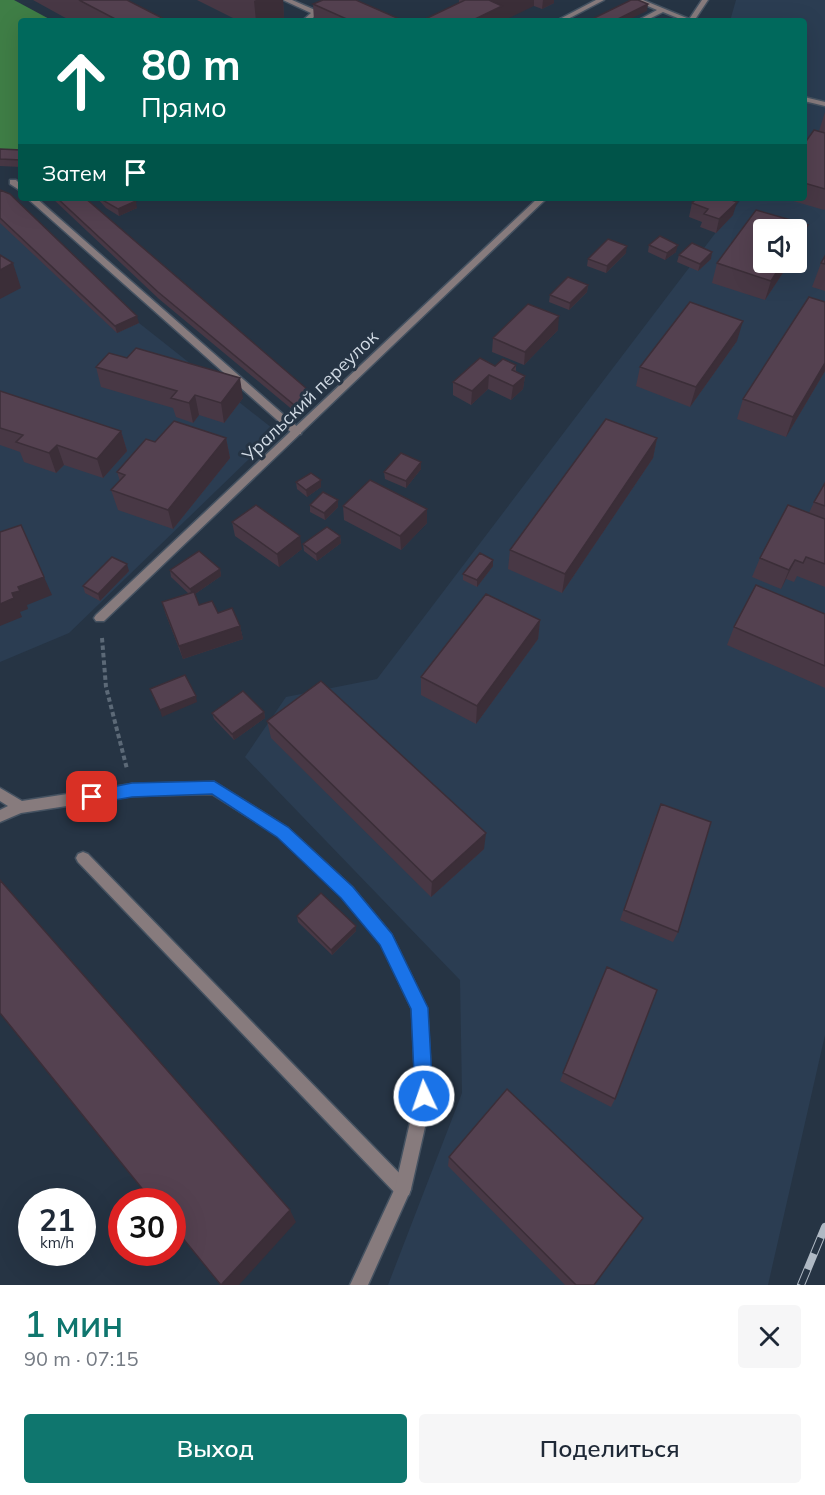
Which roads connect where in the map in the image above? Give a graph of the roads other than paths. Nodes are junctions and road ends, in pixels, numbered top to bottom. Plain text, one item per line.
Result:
1 (286, 0) edge
2 (601, 0) edge
3 (637, 0) edge
4 (705, 0) edge
5 (334, 1) edge
6 (662, 10) junction
7 (315, 12) junction
8 (308, 18) edge
9 (565, 18) edge
10 (646, 18) edge
11 (683, 18) edge
12 (693, 18) edge
13 (807, 100) edge
14 (825, 105) edge
15 (34, 201) edge
16 (540, 201) edge
17 (297, 432) junction
18 (100, 618) road end
19 (0, 794) edge
20 (20, 807) junction
21 (0, 816) edge
22 (83, 858) dead end
23 (403, 1189) junction
24 (359, 1285) edge

1 - 7 street
2 - 9 street
3 - 6 street
4 - 12 street
5 - 7 street
6 - 10 street
6 - 11 street
7 - 8 street
13 - 14 street
15 - 17 street
16 - 17 street, Уральский переулок
17 - 18 street, Уральский переулок
19 - 20 street
20 - 21 street
20 - 23 street
22 - 23 street
23 - 24 street

